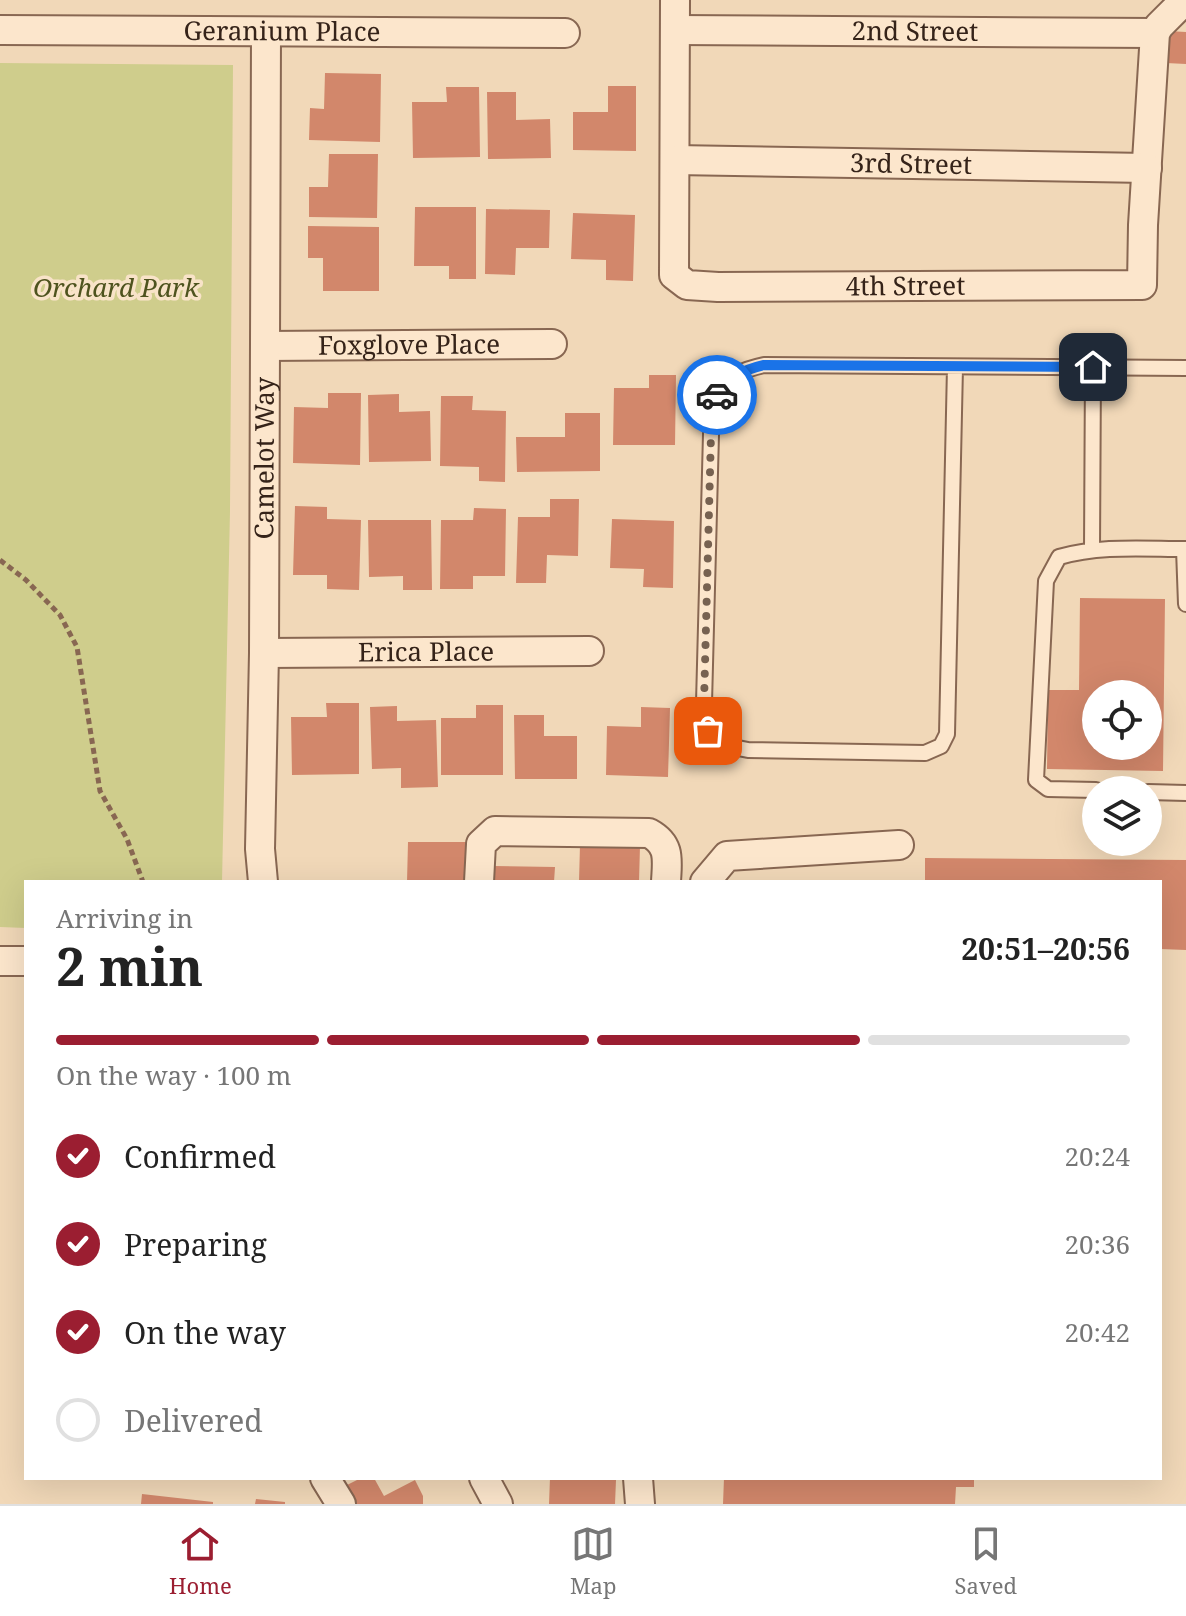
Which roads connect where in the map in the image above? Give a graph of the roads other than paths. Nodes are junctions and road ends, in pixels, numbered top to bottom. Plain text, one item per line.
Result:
1 (675, 0) edge
2 (1185, 0) edge
3 (0, 30) edge
4 (675, 30) junction
5 (266, 33) junction
6 (565, 33) dead end
7 (1155, 33) junction
8 (675, 160) junction
9 (1147, 168) junction
10 (552, 344) dead end
11 (265, 346) junction
12 (955, 367) junction
13 (1093, 367) junction
14 (1186, 368) edge
15 (1185, 549) edge
16 (1092, 550) junction
17 (1186, 604) edge
18 (589, 651) dead end
19 (264, 653) junction
20 (1082, 790) edge
21 (1162, 792) edge
22 (1186, 793) edge
23 (899, 845) dead end
24 (263, 880) edge
25 (479, 880) edge
26 (666, 880) edge
27 (707, 880) edge
28 (0, 961) edge
29 (24, 961) edge
30 (326, 1480) edge
31 (485, 1480) edge
32 (638, 1480) edge
33 (341, 1504) edge
34 (498, 1504) edge
35 (640, 1504) edge

1 - 4 street
2 - 7 street
3 - 5 street, Geranium Place
4 - 7 street, 2nd Street
4 - 8 street
5 - 6 street, Geranium Place
5 - 11 street, Camelot Way
7 - 9 street
8 - 9 street, 3rd Street
8 - 9 street, 4th Street
10 - 11 street, Foxglove Place
11 - 19 street, Camelot Way
12 - 12 lane
12 - 13 lane
13 - 14 lane
13 - 16 lane
15 - 16 lane
15 - 17 lane
16 - 20 lane
18 - 19 street, Erica Place
19 - 24 street, Camelot Way
21 - 22 lane
23 - 27 street
25 - 26 street
28 - 29 street
30 - 33 street
31 - 34 street
32 - 35 street

